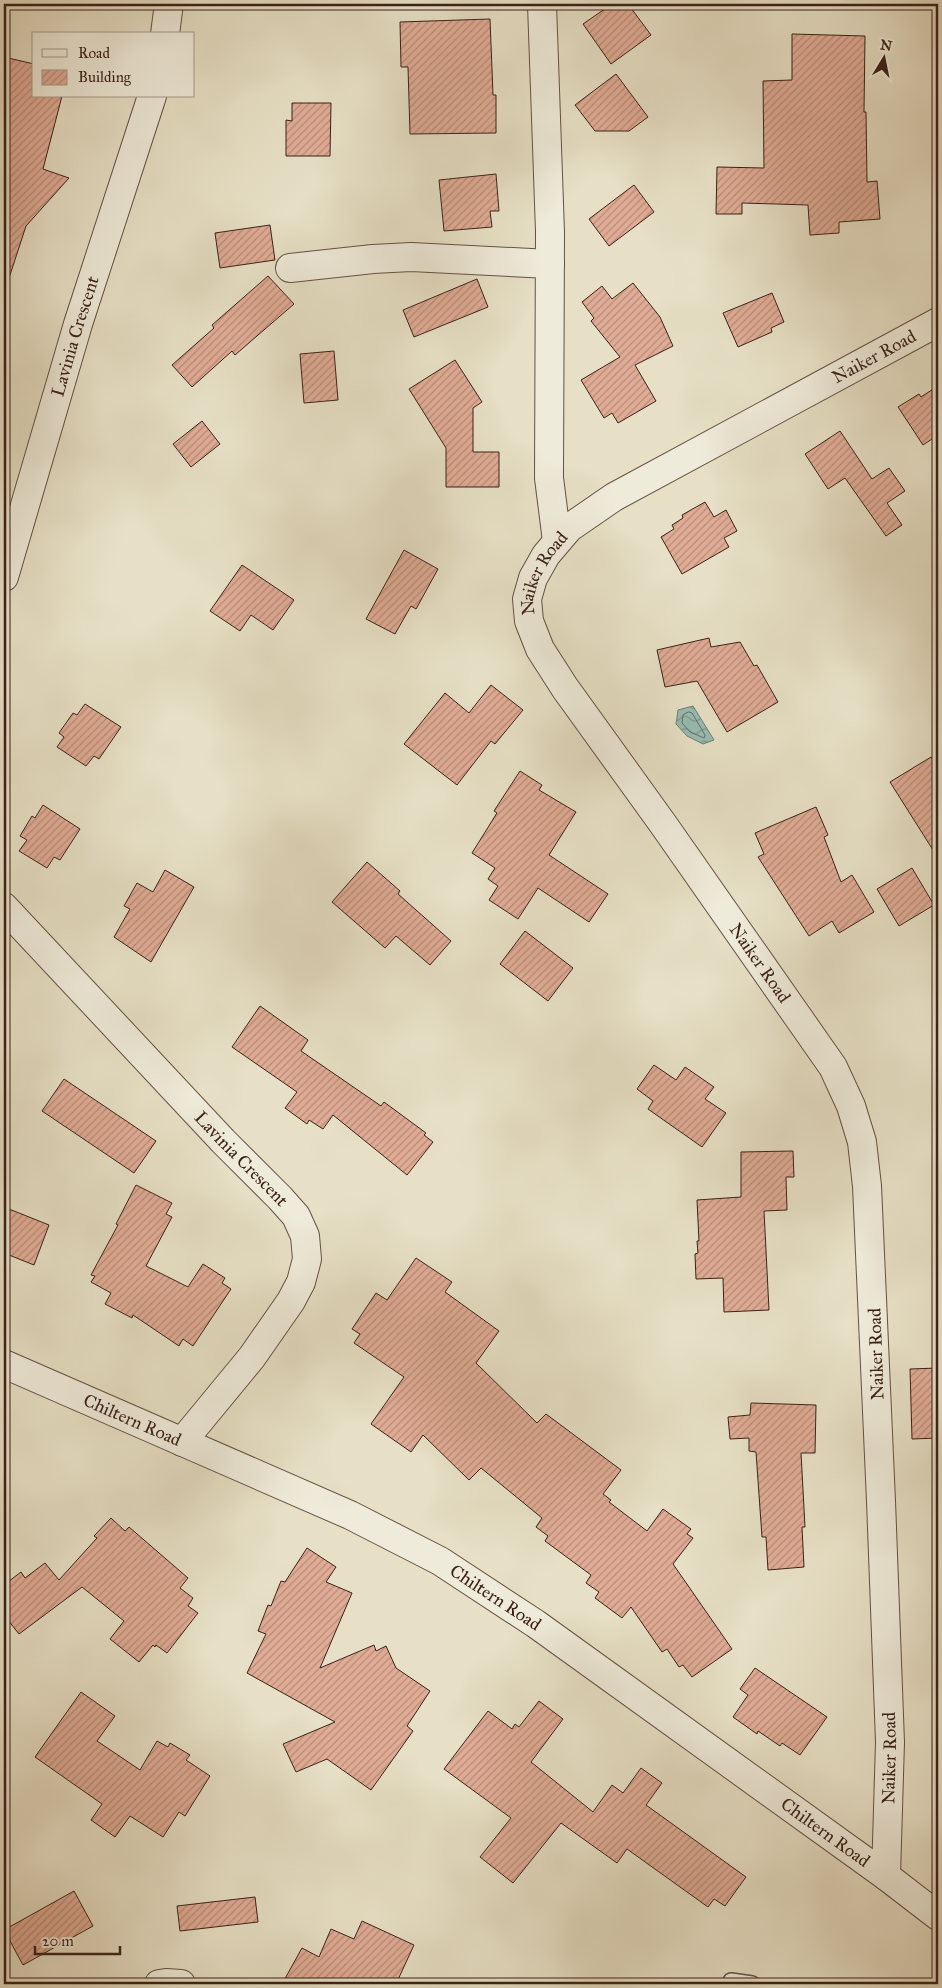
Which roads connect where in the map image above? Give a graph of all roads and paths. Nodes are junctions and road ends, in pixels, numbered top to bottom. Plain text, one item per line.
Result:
1 (167, 4) edge
2 (542, 4) edge
3 (165, 32) edge
4 (151, 98) edge
5 (550, 264) junction
6 (290, 268) dead end
7 (938, 322) edge
8 (558, 541) junction
9 (4, 577) edge
10 (4, 907) edge
11 (4, 1364) edge
12 (182, 1442) junction
13 (886, 1876) junction
14 (938, 1916) edge
15 (731, 1980) dead end
16 (159, 1984) edge
17 (181, 1984) edge
18 (752, 1984) edge

1 - 3 street
2 - 5 street
4 - 9 street, Lavinia Crescent
5 - 6 street
5 - 8 street
7 - 8 street, Naiker Road
8 - 13 street, Naiker Road
10 - 12 street, Lavinia Crescent
11 - 12 street, Chiltern Road
12 - 13 street, Chiltern Road
13 - 14 street, Chiltern Road
15 - 18 lane
16 - 17 street

